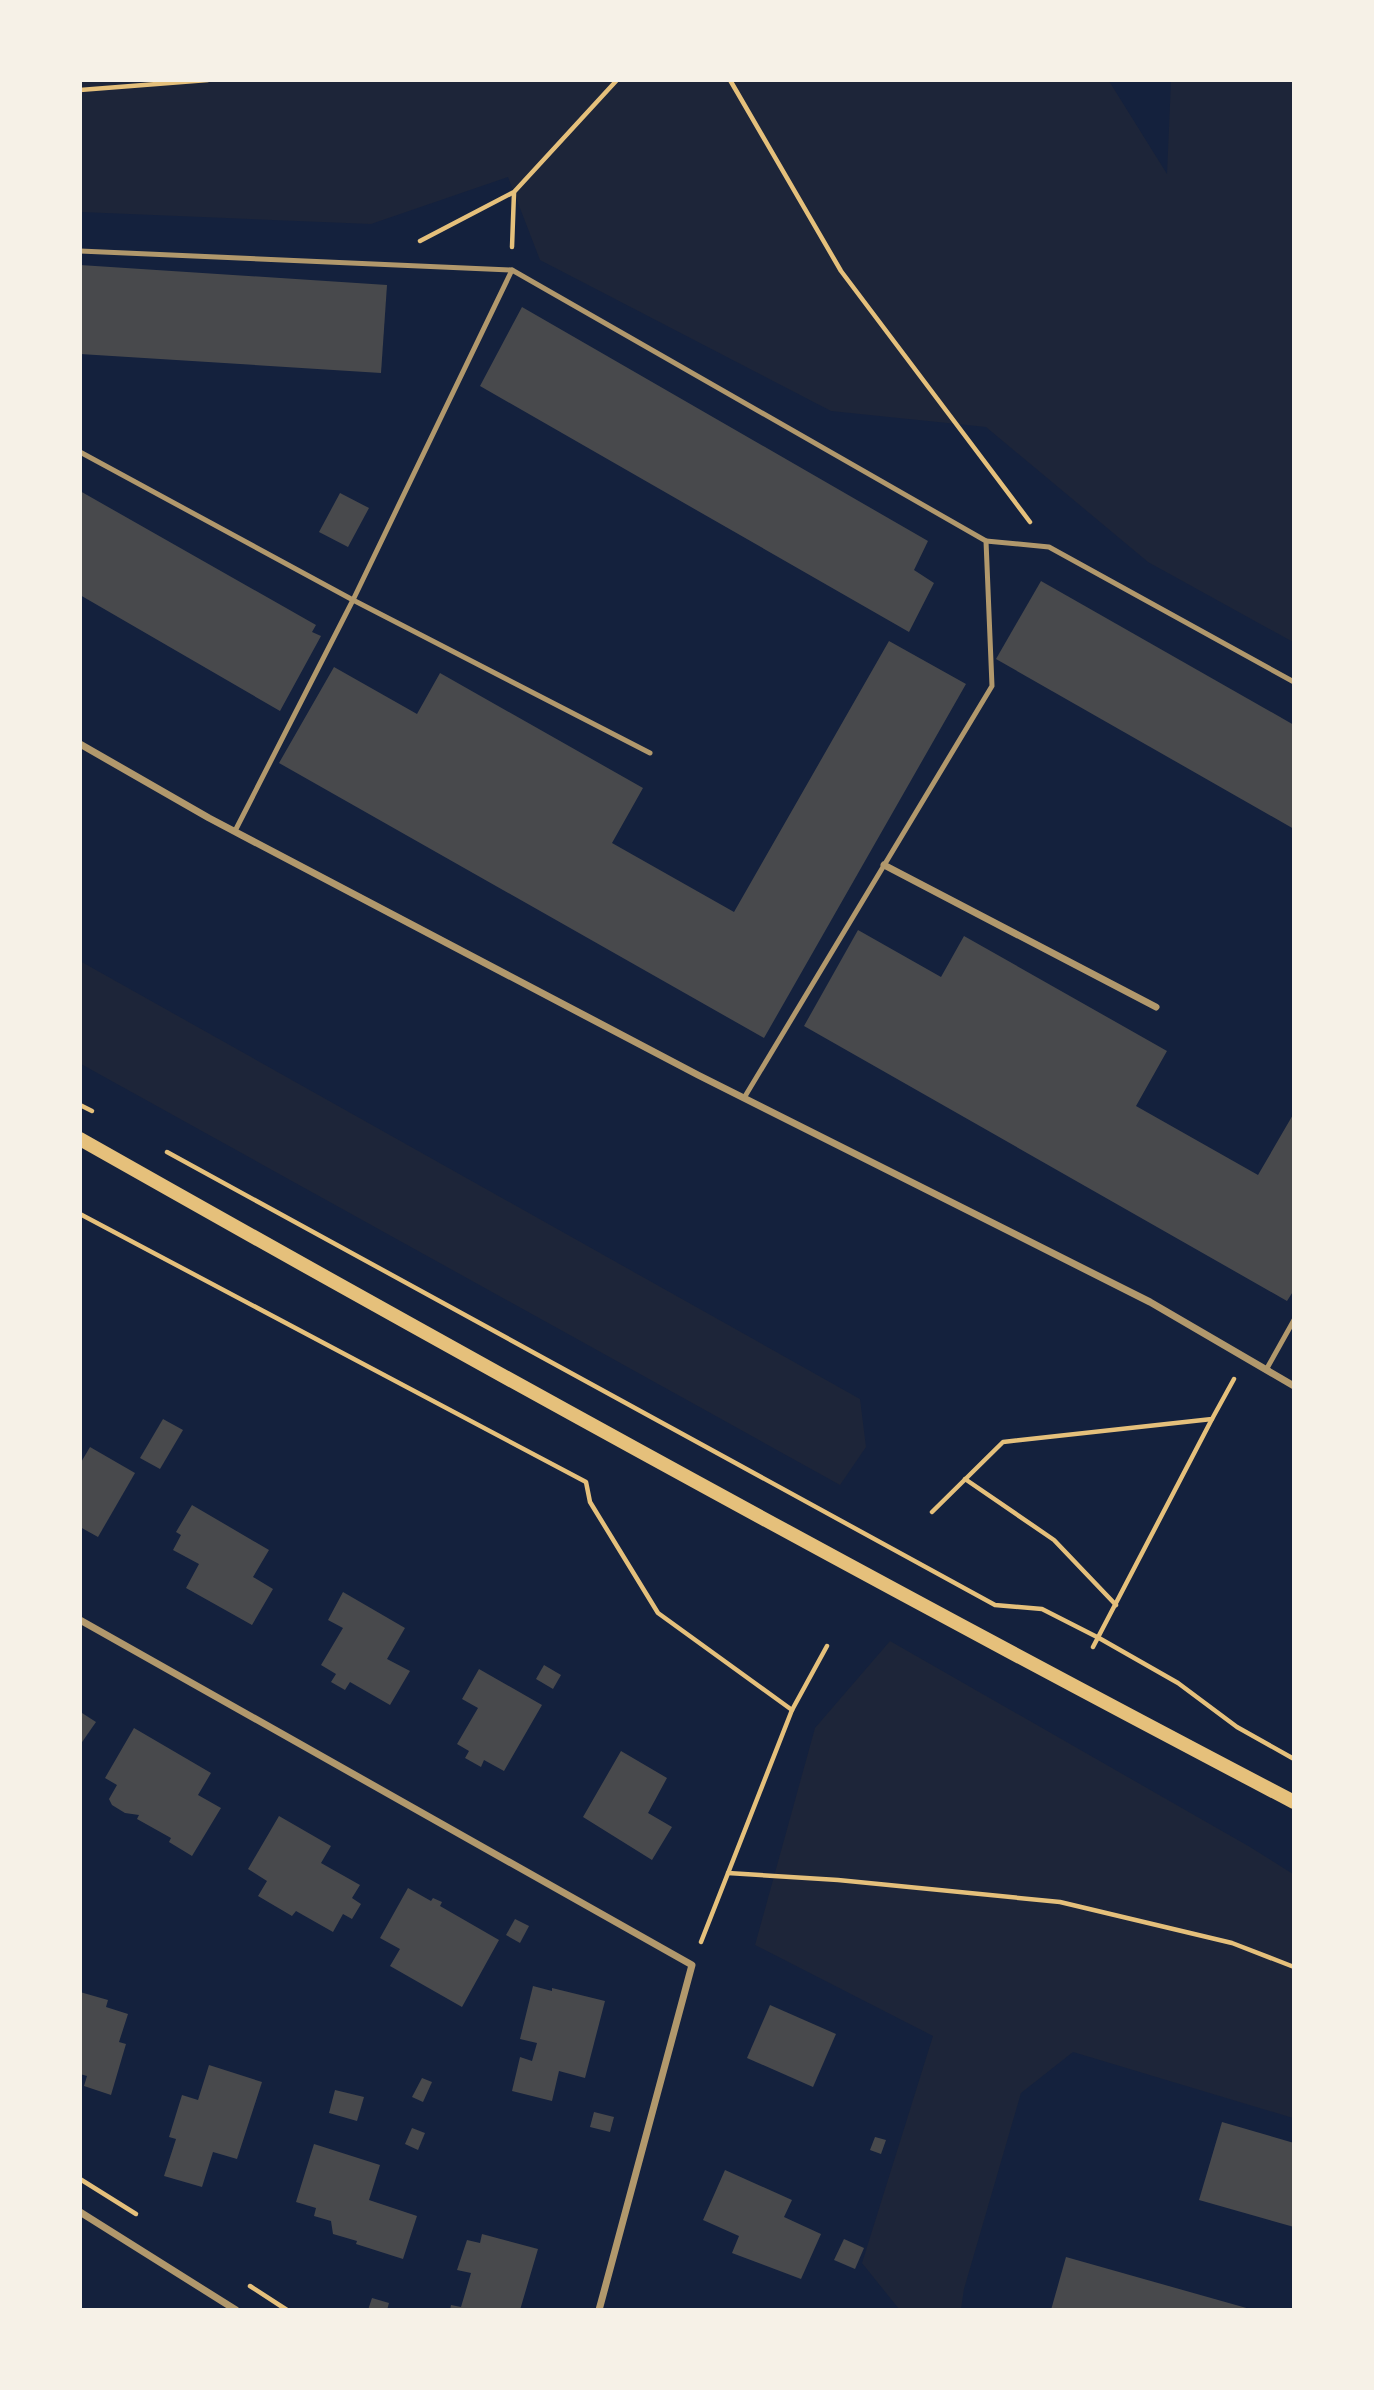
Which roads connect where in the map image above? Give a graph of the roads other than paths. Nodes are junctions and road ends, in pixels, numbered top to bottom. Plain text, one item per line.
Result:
1 (80, 251) edge
2 (512, 270) junction
3 (80, 452) edge
4 (986, 541) junction
5 (353, 600) junction
6 (1293, 682) edge
7 (80, 744) edge
8 (650, 753) dead end
9 (235, 831) junction
10 (884, 865) junction
11 (1156, 1007) dead end
12 (744, 1098) junction
13 (80, 1139) edge
14 (1293, 1320) edge
15 (1266, 1370) junction
16 (1293, 1386) edge
17 (80, 1620) edge
18 (1293, 1802) edge
19 (80, 2212) edge
20 (236, 2309) edge
21 (599, 2309) edge

1 - 2 lane
2 - 4 lane
2 - 5 lane
3 - 5 lane
4 - 6 lane
4 - 10 lane
5 - 8 lane
5 - 9 lane
7 - 9 street
9 - 12 street
10 - 11 street
10 - 12 lane
12 - 15 street
13 - 18 main road
14 - 15 lane
15 - 16 street
17 - 21 street
19 - 20 street

